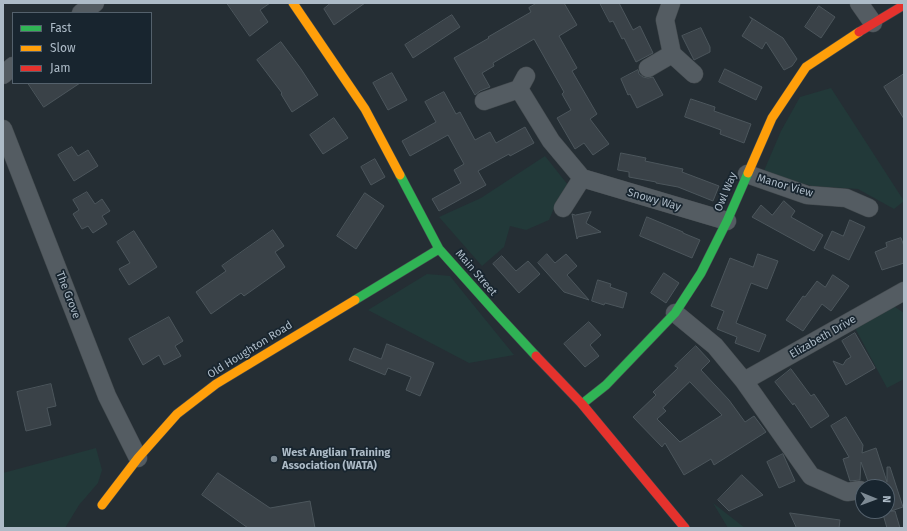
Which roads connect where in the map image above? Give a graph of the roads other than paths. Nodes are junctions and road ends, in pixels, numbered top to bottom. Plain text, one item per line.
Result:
1 (94, 3) edge
2 (293, 3) edge
3 (671, 3) edge
4 (859, 3) edge
5 (904, 5) edge
6 (82, 12) edge
7 (873, 23) junction
8 (672, 54) junction
9 (12, 67) edge
10 (648, 68) dead end
11 (694, 74) dead end
12 (3, 75) edge
13 (484, 101) dead end
14 (3, 129) edge
15 (747, 174) junction
16 (582, 178) junction
17 (563, 208) dead end
18 (869, 208) dead end
19 (727, 221) junction
20 (439, 249) junction
21 (903, 292) edge
22 (675, 313) junction
23 (744, 381) junction
24 (582, 404) junction
25 (138, 458) junction
26 (851, 495) dead end
27 (102, 505) dead end
28 (685, 528) edge

1 - 6 street
2 - 20 street, Main Street
3 - 8 street
4 - 7 street
5 - 7 street, Owl Way
7 - 15 street, Owl Way
8 - 10 street
8 - 11 street
9 - 12 street
13 - 16 street
14 - 25 street, The Grove
15 - 18 street, Manor View
15 - 19 street, Owl Way
16 - 17 street
16 - 19 street, Snowy Way
19 - 22 street, Owl Way
20 - 24 street, Main Street
20 - 25 street, Old Houghton Road
21 - 23 street, Elizabeth Drive
22 - 23 street
22 - 24 street, Owl Way
23 - 26 street
24 - 28 street, Main Street
25 - 27 street, Old Houghton Road

